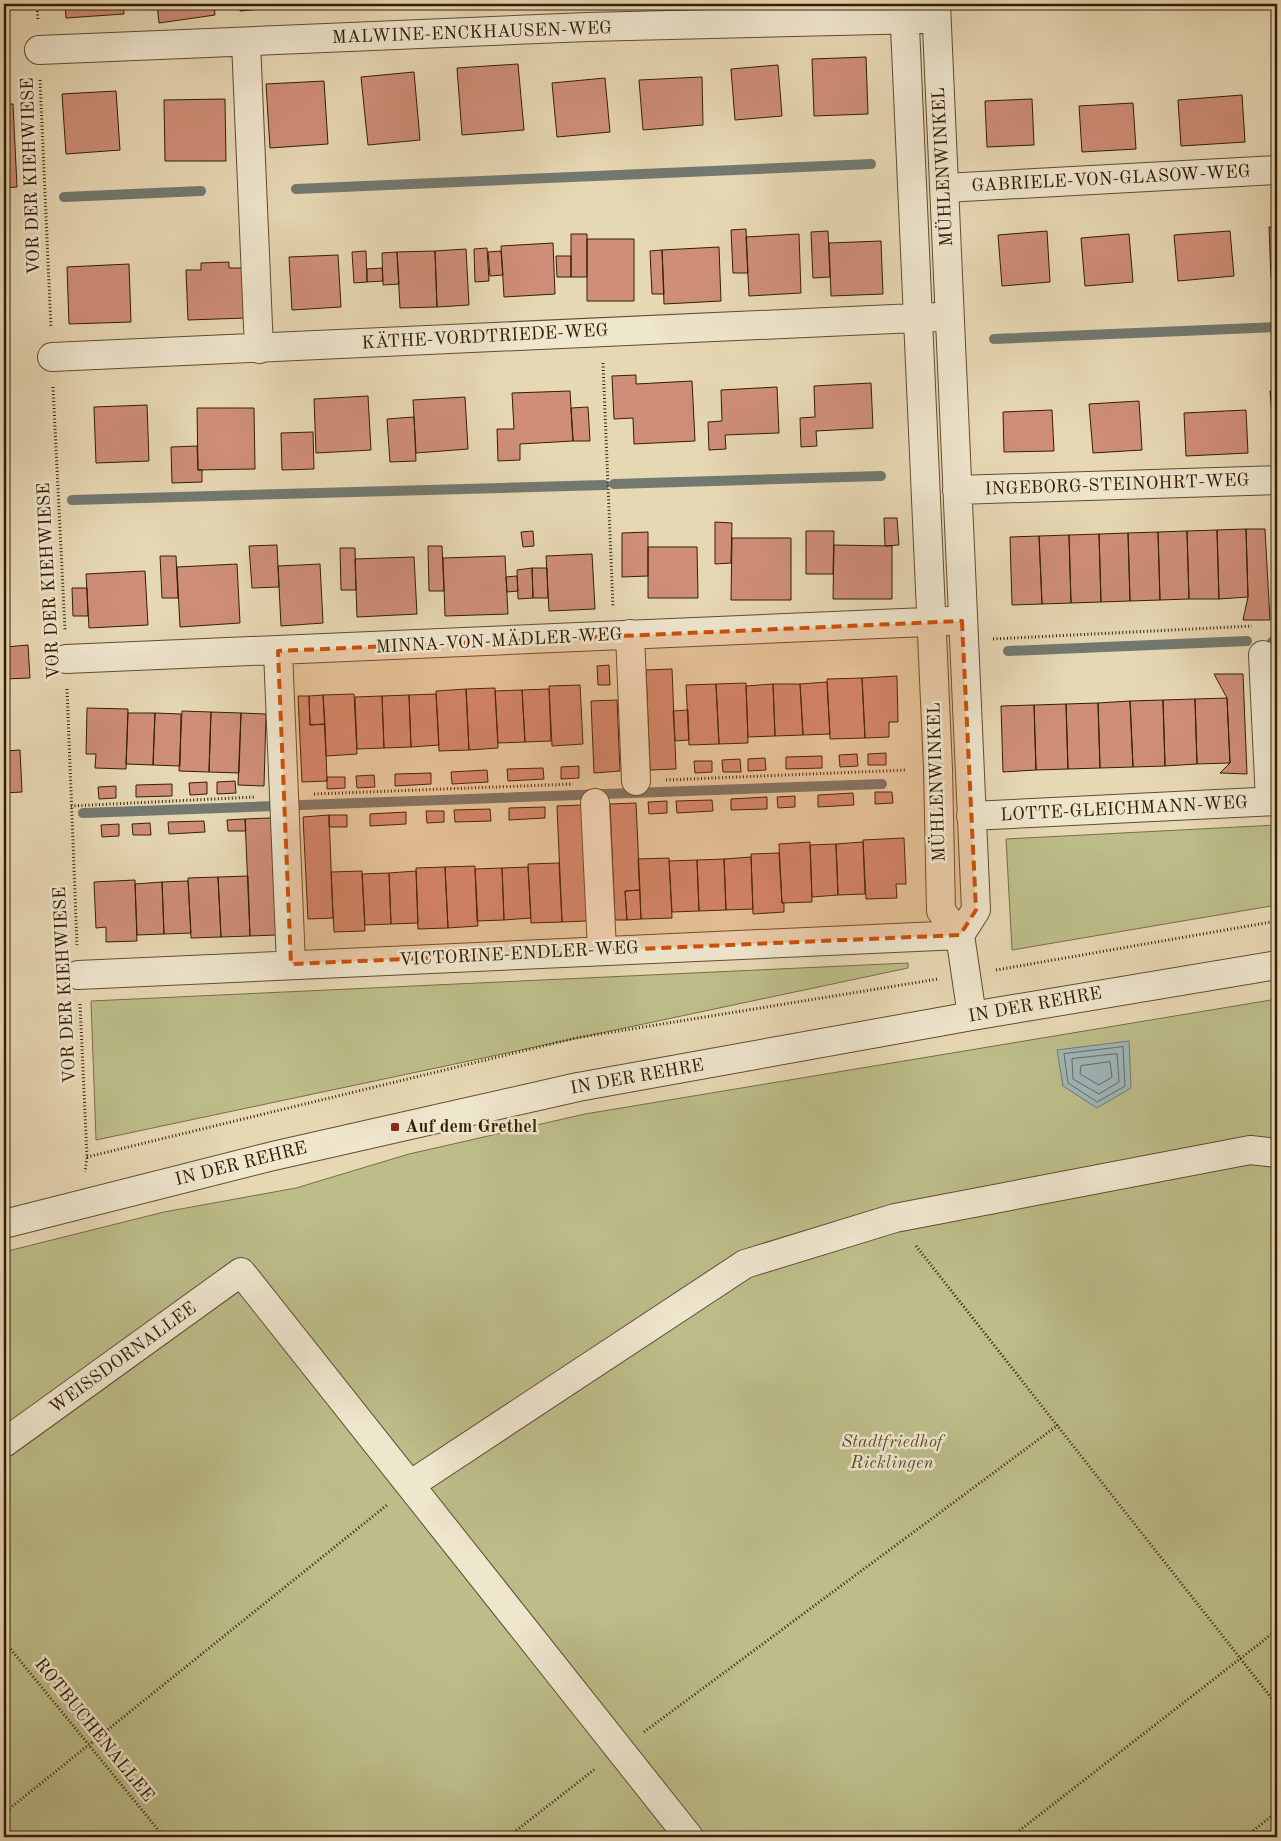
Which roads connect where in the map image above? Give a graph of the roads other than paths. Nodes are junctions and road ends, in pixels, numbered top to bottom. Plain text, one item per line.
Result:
1 (936, 11) edge
2 (905, 12) edge
3 (246, 42) junction
4 (39, 50) road end
5 (1277, 170) edge
6 (944, 188) junction
7 (950, 316) junction
8 (919, 318) junction
9 (259, 348) junction
10 (52, 357) road end
11 (1277, 480) edge
12 (957, 490) junction
13 (931, 622) junction
14 (962, 631) junction
15 (622, 634) junction
16 (278, 651) junction
17 (1263, 655) dead end
18 (66, 659) road end
19 (636, 781) road end
20 (586, 793) road end
21 (1274, 801) edge
22 (971, 816) junction
23 (960, 934) junction
24 (602, 950) junction
25 (291, 964) junction
26 (1277, 965) edge
27 (78, 975) road end
28 (972, 1016) junction
29 (1277, 1153) edge
30 (4, 1224) edge
31 (4, 1444) edge
32 (410, 1485) junction
33 (690, 1837) edge

1 - 2 street, MÜHLENWINKEL
1 - 6 street, MÜHLENWINKEL
2 - 3 street, MALWINE-ENCKHAUSEN-WEG
2 - 8 street, MÜHLENWINKEL
3 - 4 street, MALWINE-ENCKHAUSEN-WEG
3 - 9 street
5 - 6 street, GABRIELE-VON-GLASOW-WEG
6 - 7 street, MÜHLENWINKEL
7 - 8 street
7 - 12 street, MÜHLENWINKEL
8 - 9 street, KÄTHE-VORDTRIEDE-WEG
8 - 13 street, MÜHLENWINKEL
9 - 10 street, KÄTHE-VORDTRIEDE-WEG
11 - 12 street, INGEBORG-STEINOHRT-WEG
12 - 14 street, MÜHLENWINKEL
13 - 14 street
13 - 15 street, MINNA-VON-MÄDLER-WEG
13 - 23 street, MÜHLENWINKEL
14 - 22 street, MÜHLENWINKEL
15 - 16 street, MINNA-VON-MÄDLER-WEG
15 - 19 street
16 - 18 street, MINNA-VON-MÄDLER-WEG
16 - 25 street
17 - 21 street
20 - 24 street
21 - 22 street, LOTTE-GLEICHMANN-WEG
22 - 23 street, MÜHLENWINKEL
23 - 24 street, VICTORINE-ENDLER-WEG
23 - 28 street
24 - 25 street, VICTORINE-ENDLER-WEG
25 - 27 street, VICTORINE-ENDLER-WEG
26 - 28 street, IN DER REHRE
28 - 30 street, IN DER REHRE
29 - 32 street
31 - 32 street, WEISSDORNALLEE
32 - 33 street

